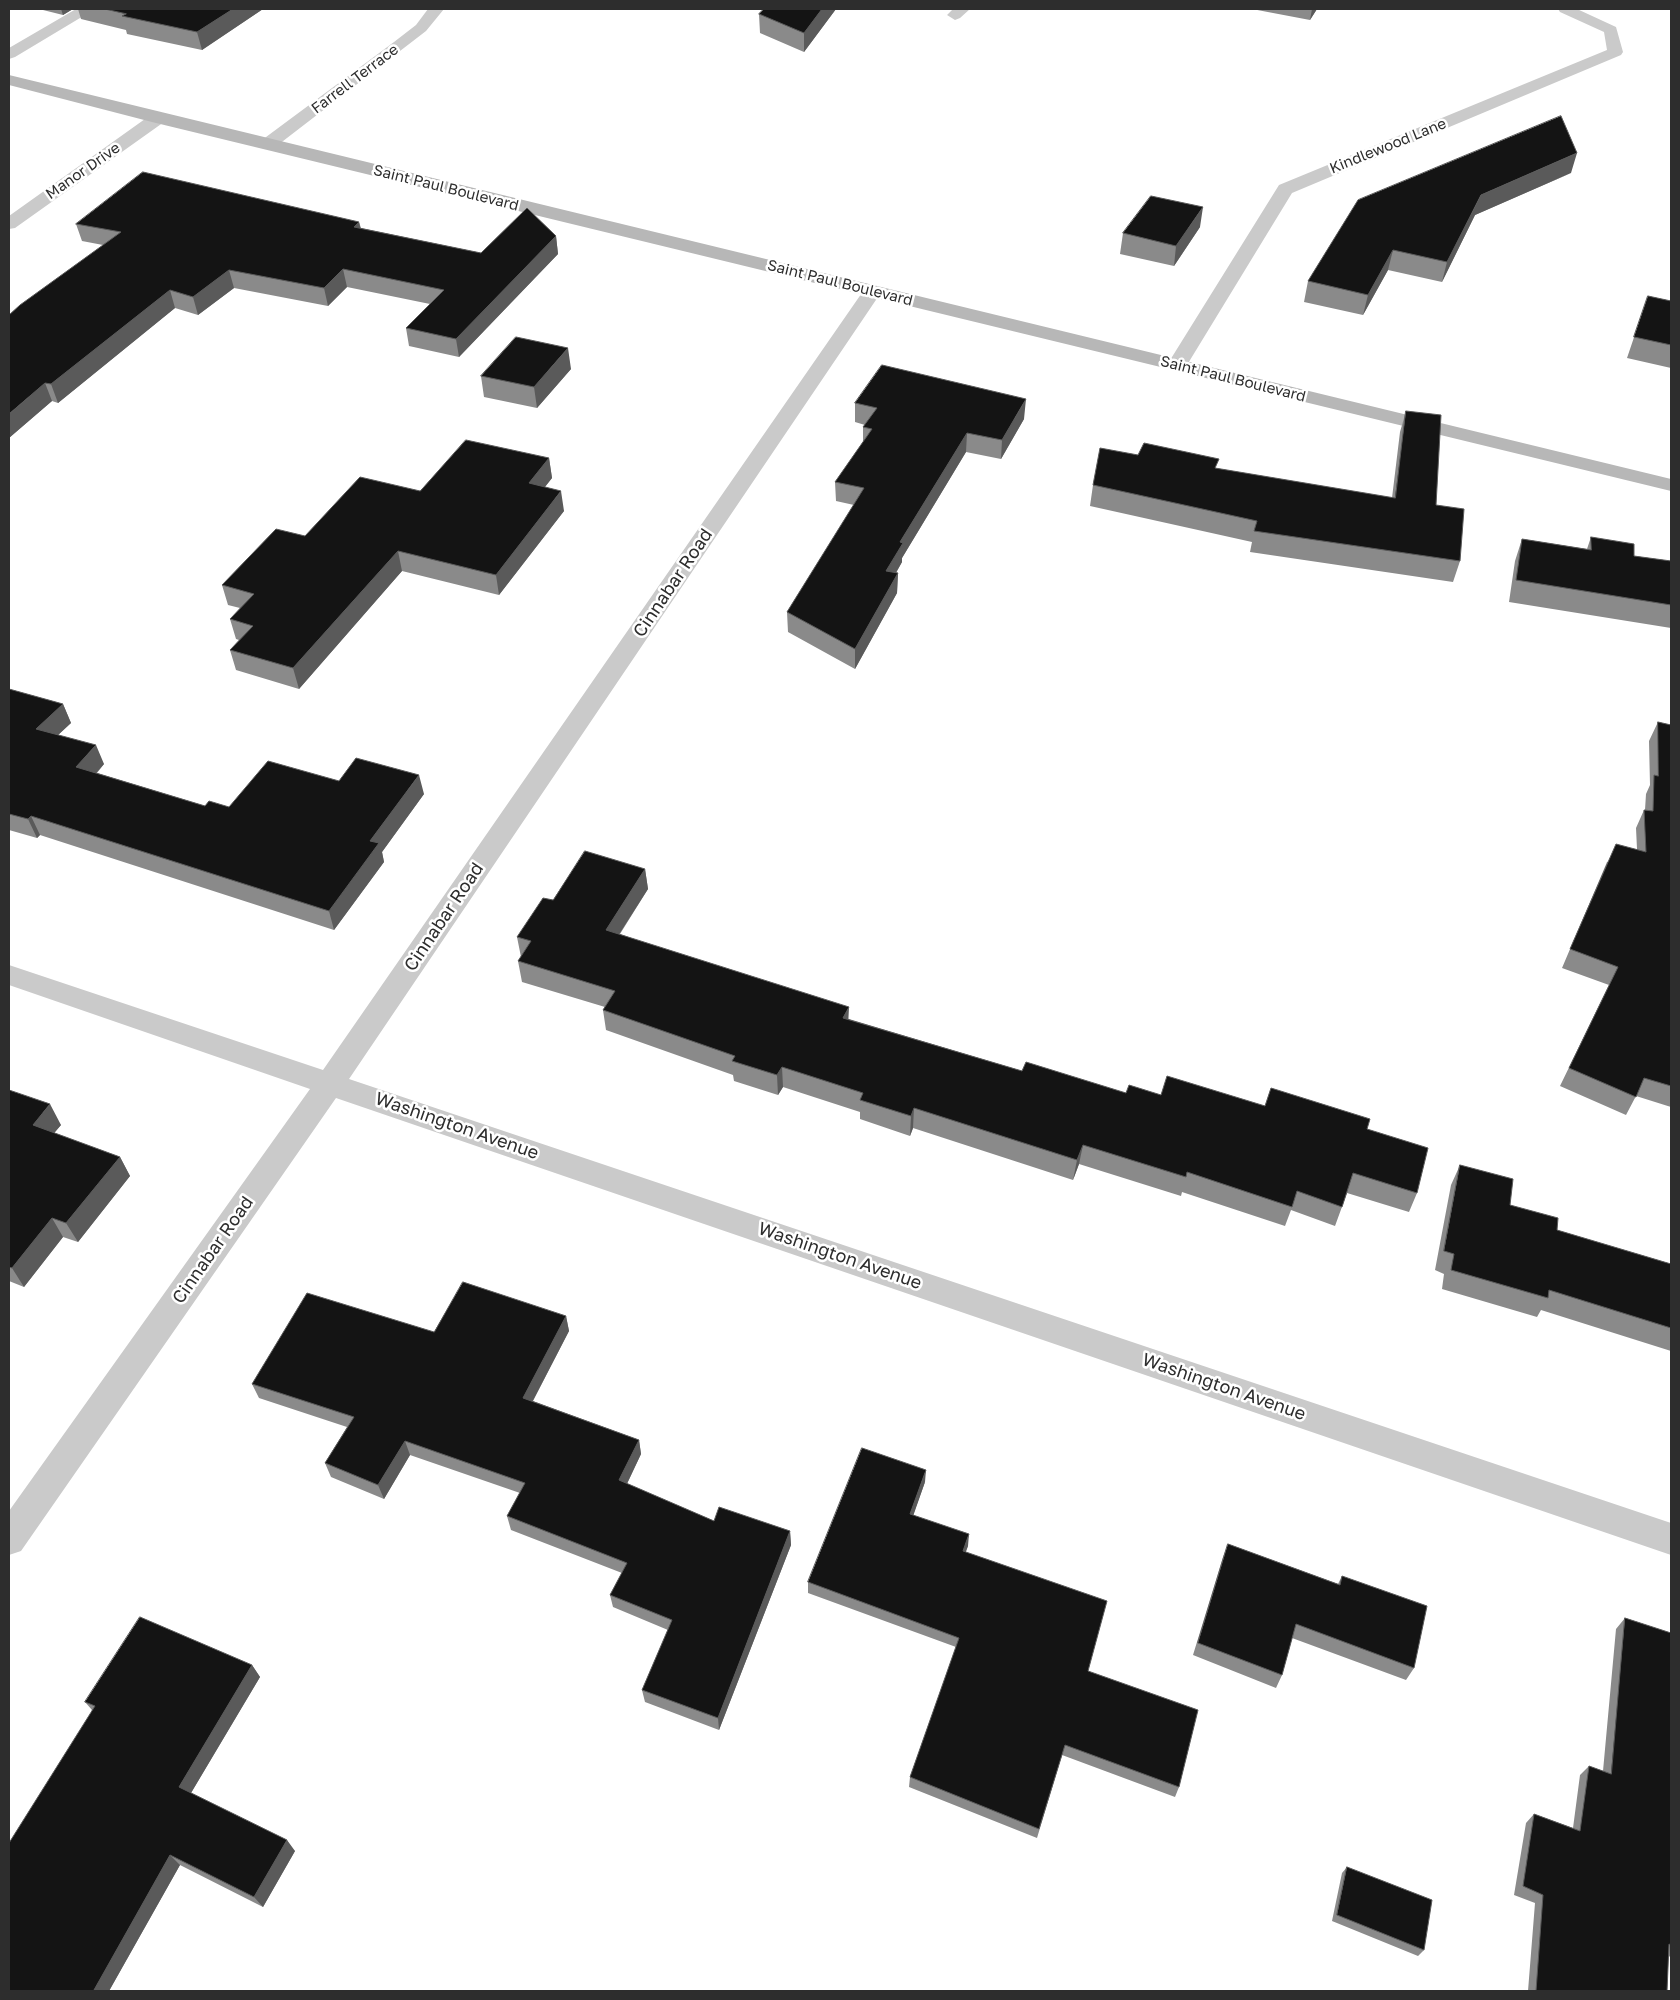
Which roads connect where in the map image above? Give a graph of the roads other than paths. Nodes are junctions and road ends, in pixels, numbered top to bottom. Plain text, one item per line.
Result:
1 (87, 9) edge
2 (436, 9) edge
3 (1565, 9) edge
4 (9, 54) edge
5 (9, 80) edge
6 (158, 118) junction
7 (268, 144) junction
8 (9, 224) edge
9 (873, 291) junction
10 (1177, 365) junction
11 (1671, 486) edge
12 (9, 975) edge
13 (330, 1083) junction
14 (9, 1539) edge
15 (1671, 1539) edge

1 - 4 street
2 - 7 street, Farrell Terrace
3 - 10 street, Kindlewood Lane
5 - 6 street, Saint Paul Boulevard
6 - 7 street, Saint Paul Boulevard
6 - 8 street, Manor Drive
7 - 9 street, Saint Paul Boulevard
9 - 10 street, Saint Paul Boulevard
9 - 13 street, Cinnabar Road
10 - 11 street, Saint Paul Boulevard
12 - 13 street, Washington Avenue
13 - 14 street, Cinnabar Road
13 - 15 street, Washington Avenue

